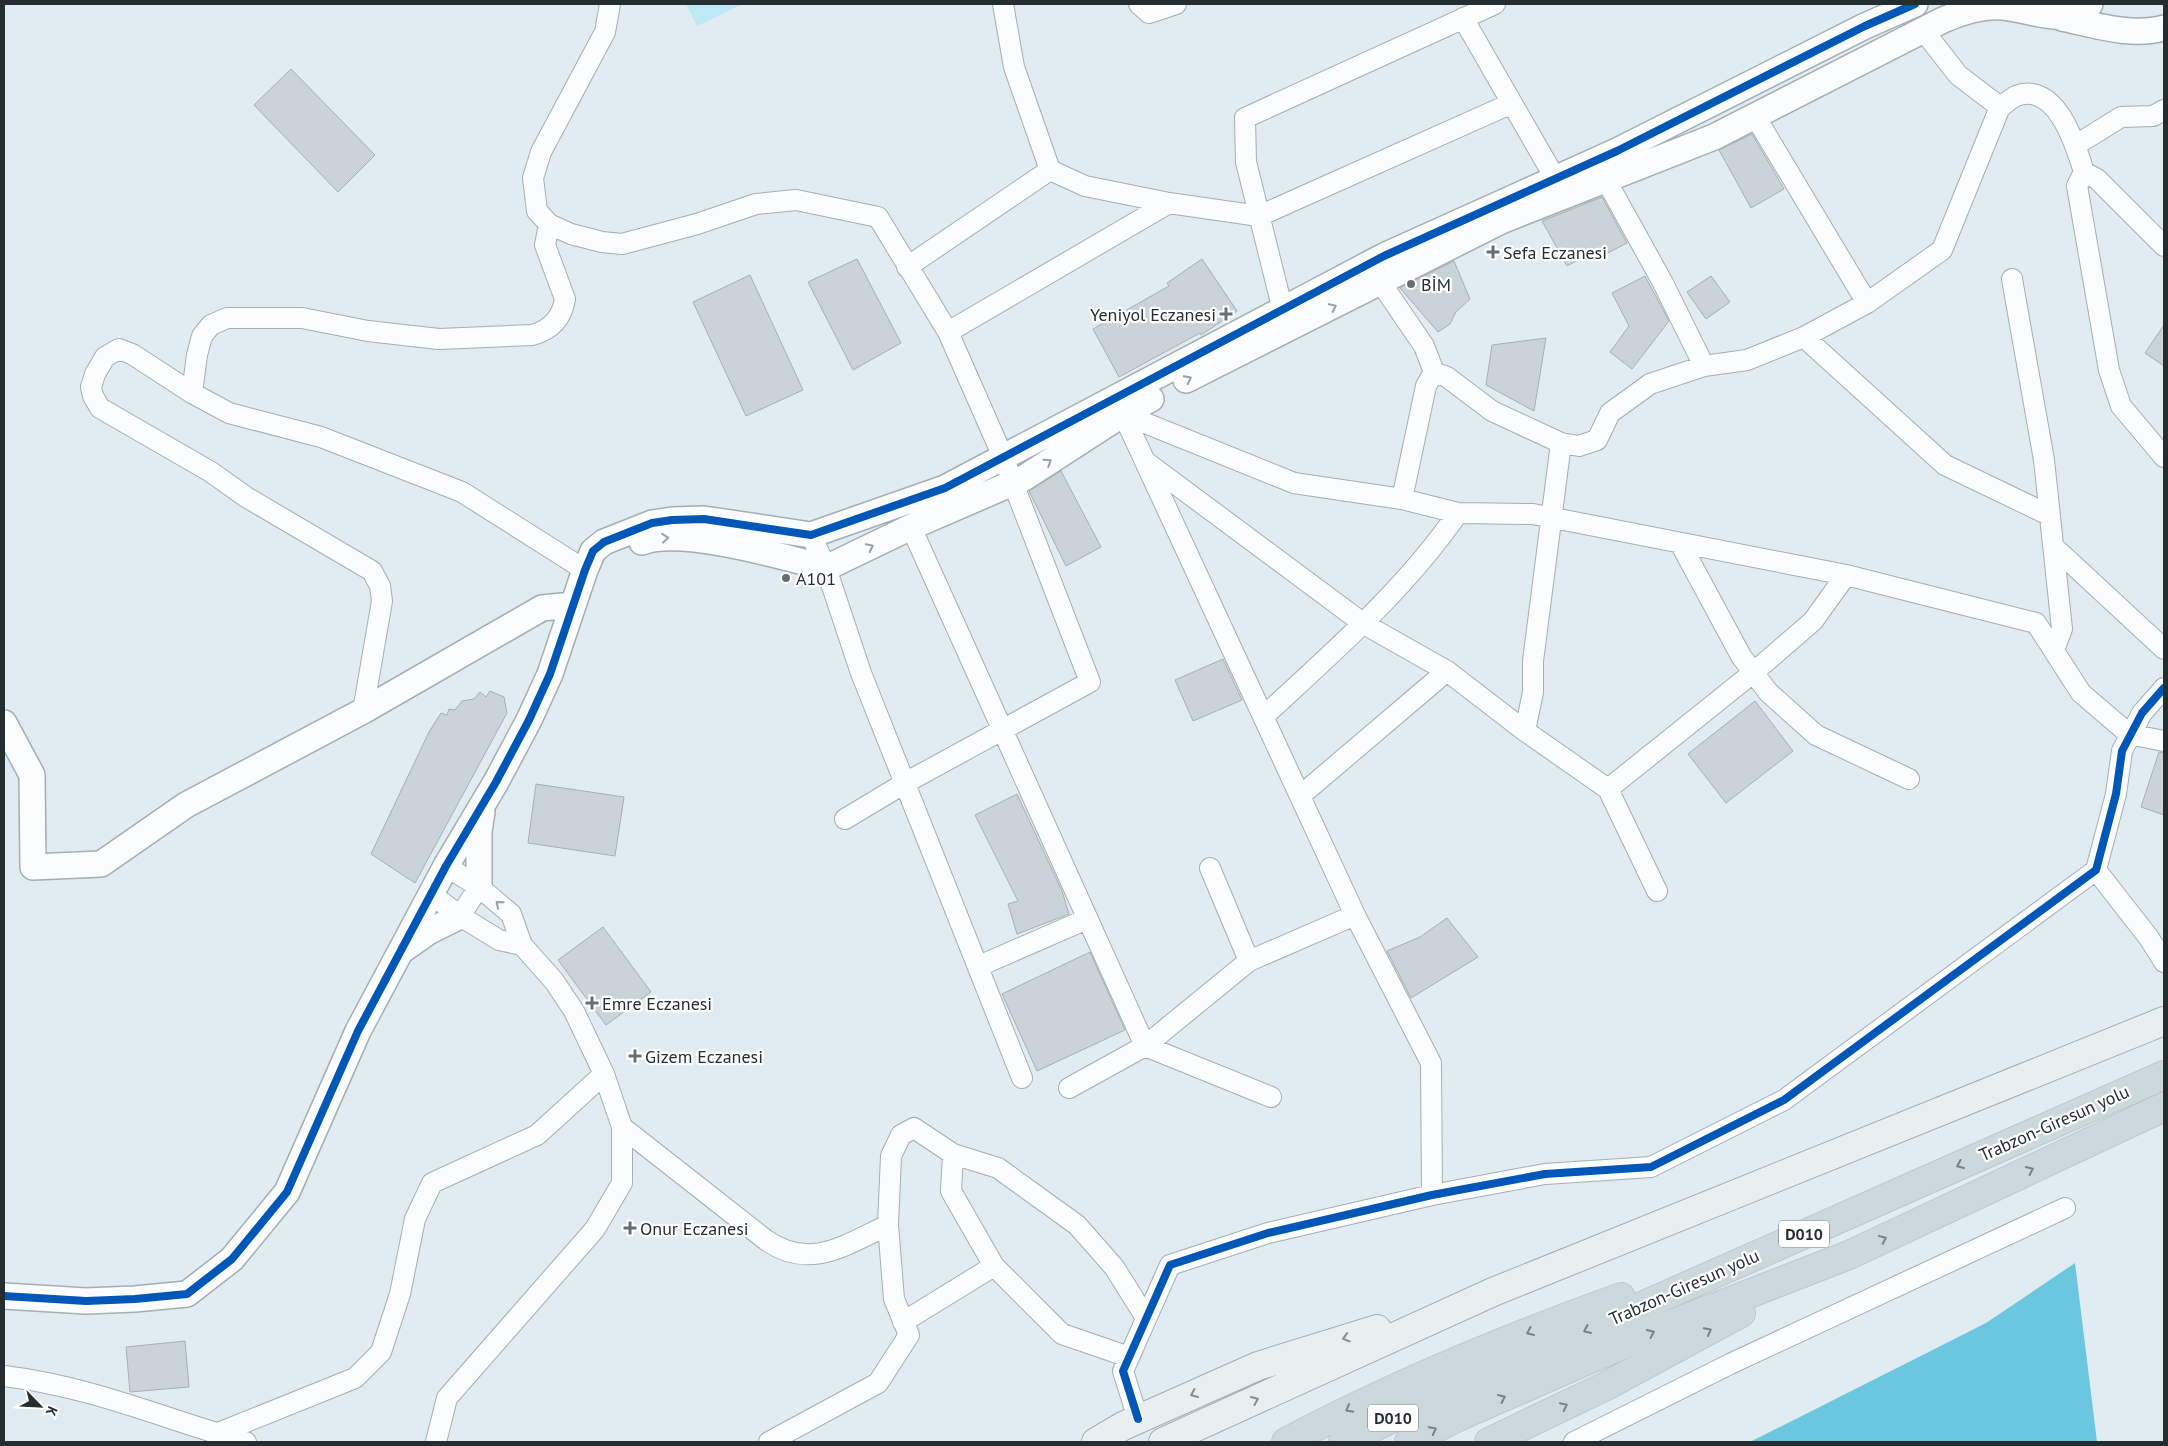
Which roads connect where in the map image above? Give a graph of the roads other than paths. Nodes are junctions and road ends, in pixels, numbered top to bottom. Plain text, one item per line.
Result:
1 (610, 4) edge
2 (1003, 4) edge
3 (1139, 4) edge
4 (1176, 4) edge
5 (1495, 4) edge
6 (2090, 4) edge
7 (1902, 6) edge
8 (1463, 18) junction
9 (2062, 18) junction
10 (2164, 28) edge
11 (1923, 30) junction
12 (1510, 104) junction
13 (2000, 107) junction
14 (1755, 116) junction
15 (2161, 118) edge
16 (2076, 145) junction
17 (1050, 170) junction
18 (2084, 172) junction
19 (1555, 178) junction
20 (1606, 180) junction
21 (1169, 203) junction
22 (1259, 216) junction
23 (549, 224) junction
24 (2164, 246) edge
25 (907, 267) junction
26 (2012, 279) dead end
27 (1381, 283) junction
28 (1867, 303) junction
29 (1285, 320) junction
30 (948, 332) junction
31 (1804, 337) junction
32 (1704, 366) junction
33 (1434, 372) junction
34 (192, 393) junction
35 (1123, 414) junction
36 (1561, 443) junction
37 (1003, 457) junction
38 (2164, 457) edge
39 (1145, 461) junction
40 (1013, 482) junction
41 (1402, 498) junction
42 (1458, 513) junction
43 (2049, 514) junction
44 (1553, 518) junction
45 (911, 527) junction
46 (811, 535) junction
47 (1680, 543) junction
48 (2054, 547) junction
49 (586, 568) junction
50 (826, 568) junction
51 (1846, 576) junction
52 (573, 605) junction
53 (1364, 624) junction
54 (2164, 649) edge
55 (2054, 650) junction
56 (1447, 671) junction
57 (1754, 672) junction
58 (2164, 688) edge
59 (363, 711) junction
60 (1263, 717) junction
61 (4, 723) edge
62 (1002, 731) junction
63 (1525, 731) junction
64 (2130, 734) junction
65 (2164, 741) edge
66 (1909, 779) dead end
67 (905, 783) junction
68 (1608, 789) junction
69 (1300, 796) junction
70 (483, 804) junction
71 (845, 819) dead end
72 (446, 866) junction
73 (1210, 868) dead end
74 (2096, 870) junction
75 (479, 887) junction
76 (1657, 891) dead end
77 (431, 894) junction
78 (1354, 914) junction
79 (460, 916) junction
80 (1087, 919) junction
81 (522, 945) junction
82 (402, 950) junction
83 (1249, 961) junction
84 (2164, 962) edge
85 (979, 966) junction
86 (2164, 1020) edge
87 (1145, 1046) junction
88 (604, 1074) junction
89 (2164, 1075) edge
90 (1022, 1078) dead end
91 (1069, 1088) dead end
92 (1271, 1097) dead end
93 (2164, 1107) edge
94 (622, 1127) junction
95 (953, 1154) junction
96 (1432, 1195) junction
97 (2065, 1208) dead end
98 (1839, 1218) junction
99 (888, 1225) junction
100 (1849, 1255) junction
101 (994, 1266) junction
102 (1493, 1292) junction
103 (4, 1296) edge
104 (1146, 1318) junction
105 (904, 1322) junction
106 (1129, 1357) junction
107 (4, 1376) edge
108 (1138, 1419) junction
109 (215, 1438) edge
110 (246, 1442) edge
111 (436, 1442) edge
112 (769, 1442) edge
113 (1096, 1442) edge
114 (1163, 1442) edge
115 (1286, 1442) edge
116 (1343, 1442) edge
117 (1409, 1442) edge
118 (1489, 1442) edge
119 (1574, 1442) edge

1 - 23 street
2 - 17 street
3 - 4 street
5 - 8 street
6 - 9 street
7 - 19 street
8 - 12 street
8 - 22 street
9 - 10 street
9 - 11 street
11 - 13 street
11 - 14 street
12 - 19 street
12 - 22 street
13 - 16 street
13 - 28 street
14 - 20 street
14 - 28 street
15 - 16 street
16 - 18 street
17 - 21 street
17 - 25 street
18 - 24 street
18 - 38 street
19 - 29 street
20 - 27 street
20 - 32 street
21 - 22 street
21 - 30 street
22 - 29 street
23 - 25 street
23 - 34 street
25 - 30 street
26 - 43 street
29 -> 27 street
27 - 33 street
28 - 31 street
35 -> 29 street
29 - 37 street
30 - 37 street
31 - 32 street
31 - 43 street
32 - 36 street
33 - 36 street
33 - 41 street
34 - 49 street
34 - 59 street
35 - 39 street
40 -> 35 street
35 - 41 street
36 - 44 street
37 - 40 street
37 - 46 street
39 - 53 street
39 - 60 street
40 - 45 street
40 - 62 street
41 - 42 street
42 - 44 street
42 - 53 street
43 - 48 street
44 - 47 street
44 - 63 street
50 -> 45 street
45 - 62 street
46 - 49 street
46 - 50 street
47 - 51 street
47 - 57 street
48 - 54 street
48 - 55 street
49 -> 50 street
49 - 52 street
50 - 67 street
51 - 55 street
51 - 57 street
52 - 59 street
52 - 70 street
53 - 56 street
53 - 60 street
55 - 64 street
56 - 63 street
56 - 69 street
57 - 66 street
57 - 68 street
58 - 64 street
59 - 61 street
60 - 69 street
62 - 67 street
62 - 80 street
63 - 68 street
64 - 65 street
64 - 74 street
67 - 71 street
67 - 85 street
68 - 76 street
69 - 78 street
70 - 72 street
70 - 75 street
72 - 75 street
72 - 77 street
73 - 83 street
74 - 84 street
74 - 96 street
75 - 79 street
81 -> 75 street
77 - 79 street
77 - 82 street
78 - 83 street
78 - 96 street
79 - 81 street
79 - 82 street
80 - 85 street
80 - 87 street
81 - 88 street
82 - 103 street
83 - 87 street
85 - 90 street
86 - 102 main road
87 - 91 street
87 - 92 street
88 - 94 street
88 - 109 street
89 -> 98 highway, Trabzon-Giresun yolu / D010
100 -> 93 highway, Trabzon-Giresun yolu / D010
94 - 99 street
94 - 111 street
95 - 99 street
95 - 101 street
95 - 104 street
96 - 104 street
97 - 119 street
98 -> 115 highway
98 -> 116 highway, Trabzon-Giresun yolu / D010
99 - 105 street
117 -> 100 highway, Trabzon-Giresun yolu / D010
118 -> 100 highway
101 - 105 street
101 - 106 street
102 -> 108 main road
114 -> 102 main road
104 - 106 street
105 - 112 street
106 - 108 street
107 - 109 street
108 - 113 main road
109 - 110 street

